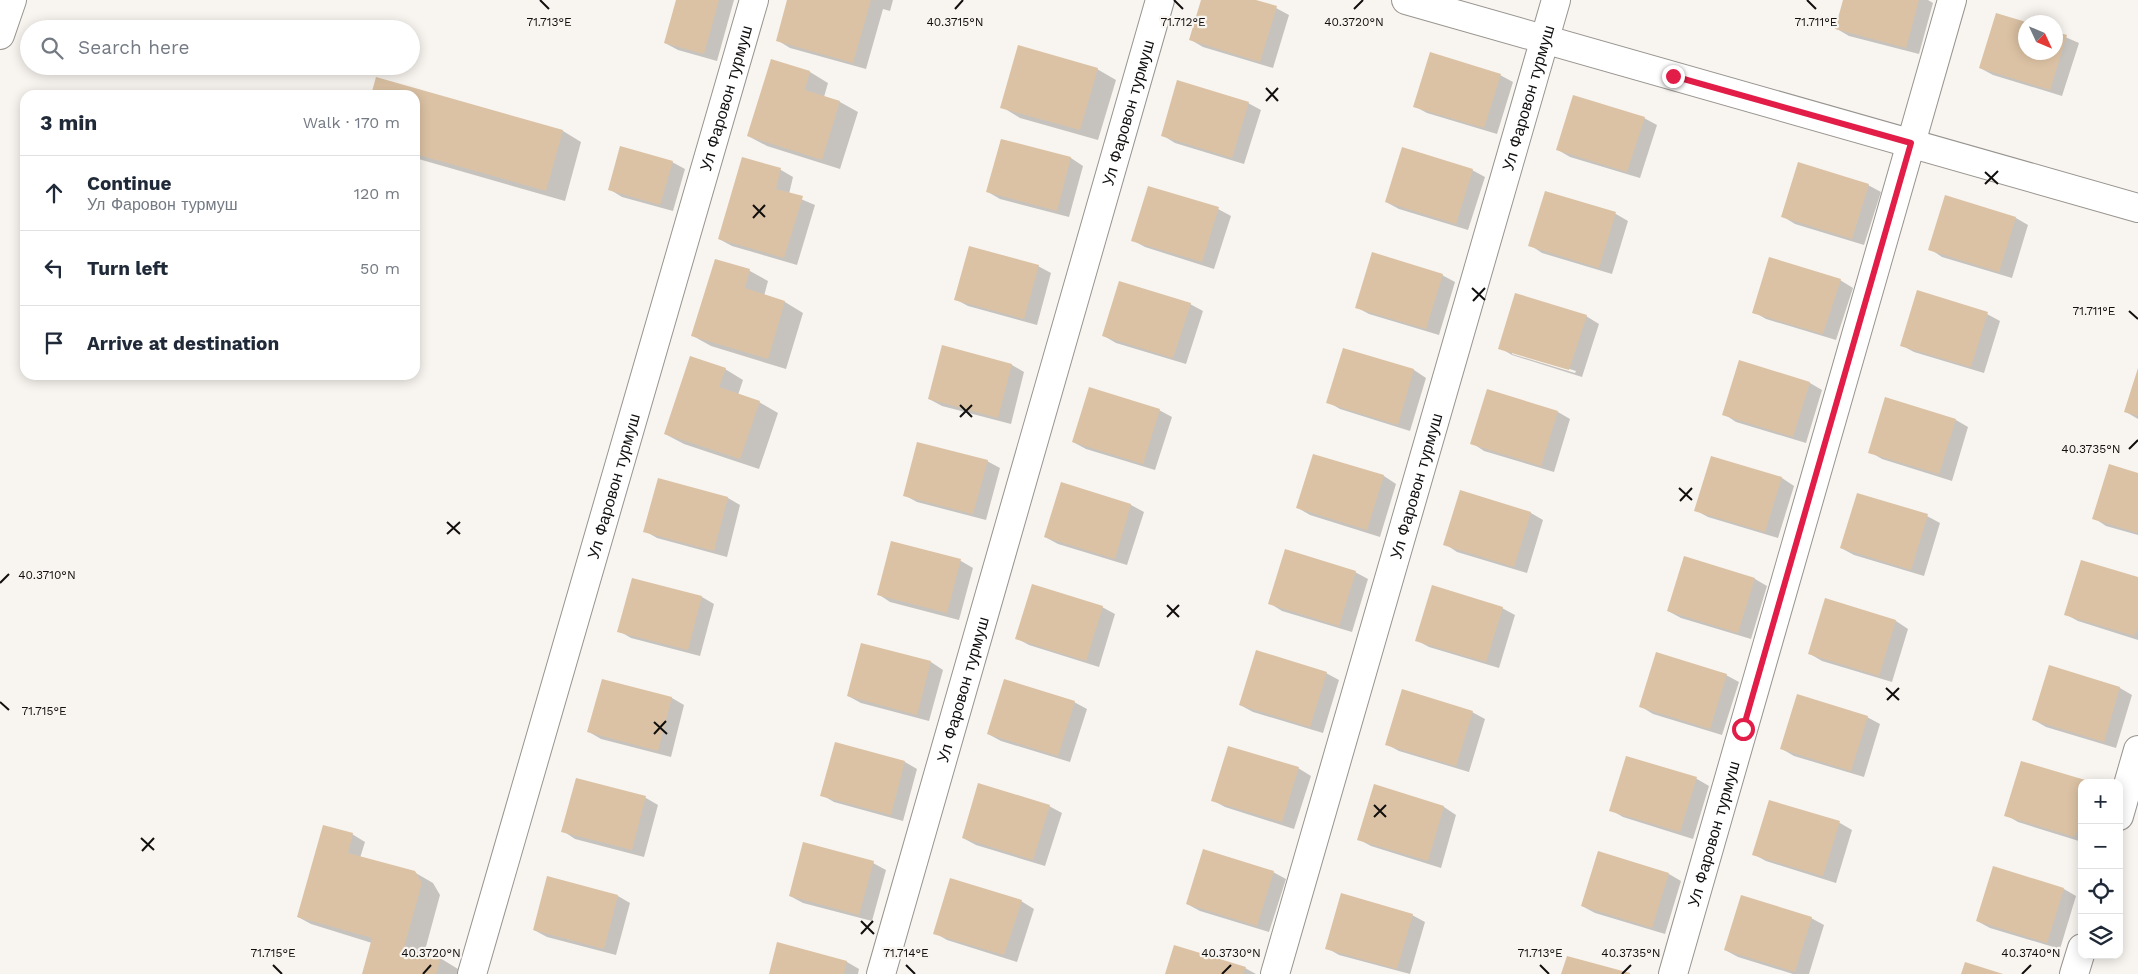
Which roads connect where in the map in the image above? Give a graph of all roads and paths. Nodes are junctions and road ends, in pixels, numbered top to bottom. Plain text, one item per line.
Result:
1 (12, 0) edge
2 (754, 0) edge
3 (1160, 0) edge
4 (1406, 0) edge
5 (1556, 0) edge
6 (1952, 0) edge
7 (0, 35) edge
8 (1545, 40) junction
9 (1911, 143) junction
10 (2138, 208) edge
11 (2138, 750) edge
12 (2123, 802) edge
13 (2079, 959) edge
14 (472, 974) edge
15 (881, 974) edge
16 (1275, 974) edge
17 (1673, 974) edge
18 (2074, 974) edge

1 - 7 street
2 - 14 street, Ул Фаровон турмуш
3 - 15 street, Ул Фаровон турмуш
4 - 8 street
5 - 8 street, Ул Фаровон турмуш
6 - 9 street, Ул Фаровон турмуш
8 - 9 street
8 - 16 street, Ул Фаровон турмуш
9 - 10 street
9 - 17 street, Ул Фаровон турмуш
11 - 12 street
13 - 18 street

